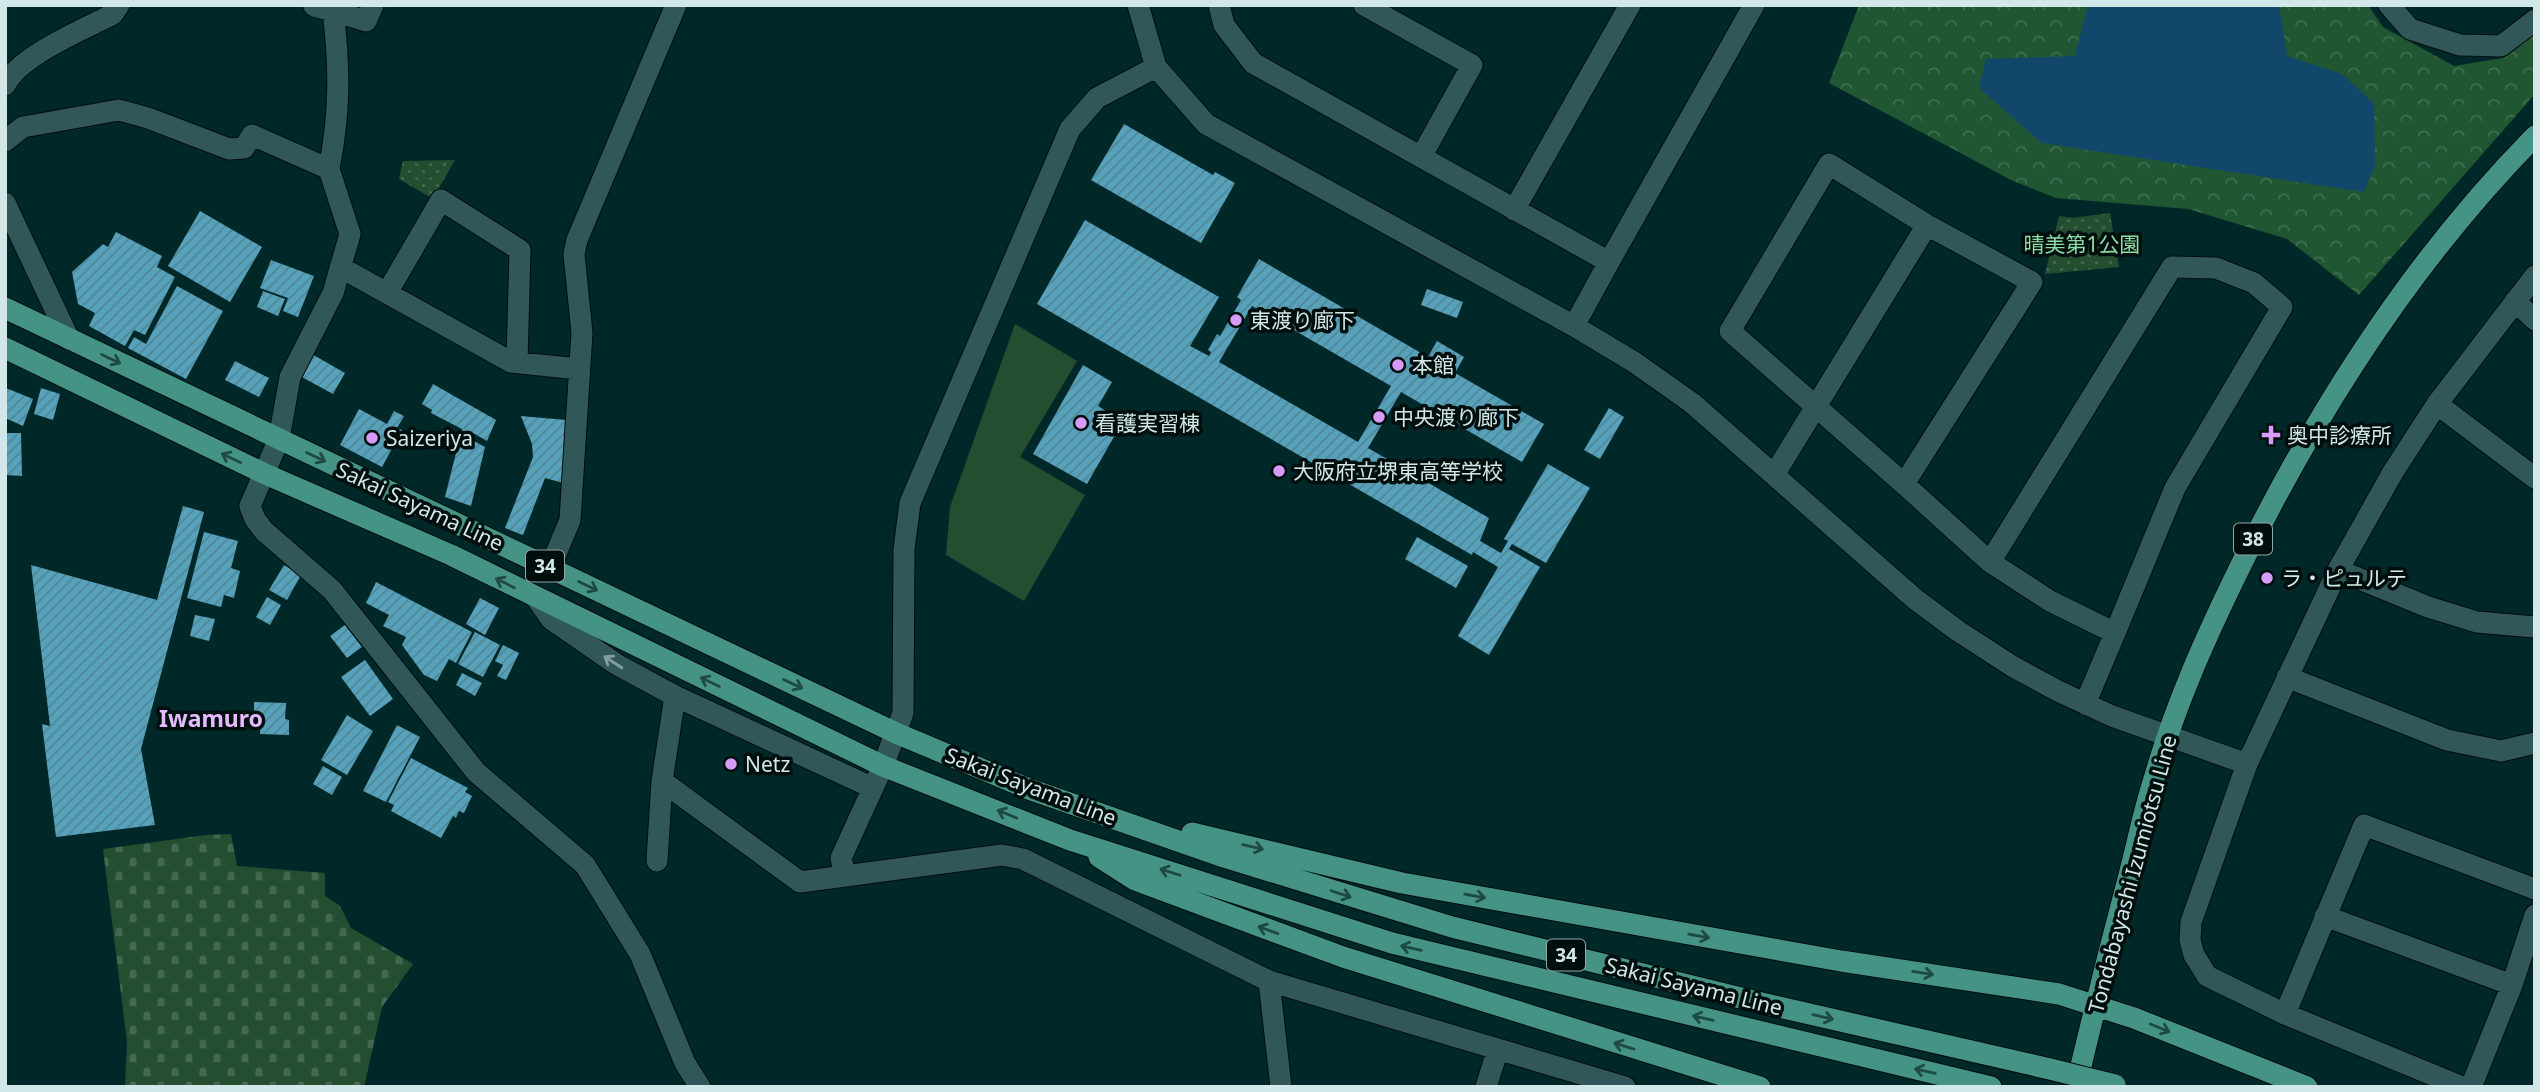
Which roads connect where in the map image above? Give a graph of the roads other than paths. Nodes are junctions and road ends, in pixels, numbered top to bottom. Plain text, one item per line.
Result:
1 (119, 5) edge
2 (373, 5) edge
3 (676, 5) edge
4 (1138, 5) edge
5 (1219, 5) edge
6 (1364, 5) edge
7 (1630, 5) edge
8 (1754, 5) edge
9 (2389, 5) edge
10 (324, 8) edge
11 (2535, 20) edge
12 (1156, 67) junction
13 (5, 85) edge
14 (2535, 136) edge
15 (5, 141) edge
16 (1421, 158) junction
17 (329, 169) junction
18 (5, 203) edge
19 (1514, 210) junction
20 (1927, 225) junction
21 (1609, 262) junction
22 (340, 267) junction
23 (2535, 276) edge
24 (387, 293) junction
25 (2515, 301) junction
26 (5, 308) edge
27 (2535, 320) edge
28 (1574, 326) junction
29 (69, 339) junction
30 (5, 348) edge
31 (517, 362) junction
32 (579, 369) junction
33 (2437, 404) junction
34 (1816, 406) junction
35 (279, 439) junction
36 (263, 473) junction
37 (1774, 475) junction
38 (2535, 478) edge
39 (1904, 484) junction
40 (1990, 562) junction
41 (550, 568) junction
42 (2338, 570) junction
43 (537, 599) junction
44 (2535, 627) edge
45 (2115, 633) junction
46 (2287, 677) junction
47 (675, 696) junction
48 (2085, 704) junction
49 (896, 733) junction
50 (2168, 738) junction
51 (2535, 743) edge
52 (2247, 764) junction
53 (883, 766) junction
54 (662, 781) junction
55 (873, 788) junction
56 (1091, 809) junction
57 (1070, 839) junction
58 (657, 861) dead end
59 (845, 875) junction
60 (2535, 889) edge
61 (2535, 915) edge
62 (2325, 916) junction
63 (1269, 981) junction
64 (2512, 985) junction
65 (2096, 1005) junction
66 (2285, 1014) junction
67 (1497, 1049) junction
68 (2118, 1086) edge
69 (700, 1087) edge
70 (1281, 1087) edge
71 (1486, 1087) edge
72 (1625, 1087) edge
73 (1760, 1087) edge
74 (1991, 1087) edge
75 (2076, 1087) edge
76 (2307, 1087) edge
77 (2462, 1087) edge
78 (2471, 1087) edge

1 - 13 street
2 - 10 street
3 - 32 street
4 - 12 street
5 - 16 street
6 - 16 street
7 - 19 street
8 - 21 street
9 - 11 street
10 - 17 street
12 - 28 street
12 - 49 street
14 - 50 main road, Tondabayashi Izumiotsu Line / 38
15 - 17 street
16 - 19 street
17 - 22 street
18 - 29 street
19 - 21 street
20 - 34 street
20 - 34 street
20 - 39 street
21 - 28 street
22 - 24 street
22 - 35 street
23 - 25 street
24 - 31 street
24 - 31 street
25 - 27 street
25 - 33 street
26 - 29 main road, Sakai Sayama Line / 34
28 - 37 street
29 -> 35 main road, Sakai Sayama Line / 34
36 -> 30 main road, Sakai Sayama Line / 34
31 - 32 street
32 - 41 street
33 - 38 street
33 - 42 street
34 - 37 street
34 - 39 street
35 - 36 street
35 -> 41 main road, Sakai Sayama Line / 34
43 -> 36 main road, Sakai Sayama Line / 34
36 - 69 street
37 - 48 street
39 - 40 street
40 - 45 street
40 - 45 street
41 -> 49 main road, Sakai Sayama Line / 34
42 - 44 street
42 - 46 street
47 -> 43 street
53 -> 43 main road, Sakai Sayama Line / 34
45 - 48 street
46 - 51 street
46 - 52 street
47 - 54 street
47 - 55 street
48 - 50 street
49 - 53 street
49 - 56 main road, Sakai Sayama Line / 34
50 - 52 street
50 - 65 main road, Tondabayashi Izumiotsu Line / 38
52 - 66 street
53 - 55 street
57 -> 53 main road, Sakai Sayama Line / 34
54 - 58 street
54 - 59 street
55 - 59 street
56 -> 65 main road
56 -> 68 main road, Sakai Sayama Line / 34, bridge
73 -> 57 main road
74 -> 57 main road, Sakai Sayama Line / 34
59 - 63 street
60 - 62 street
61 - 64 street
62 - 64 street
62 - 66 street
63 - 67 street
63 - 70 street
64 - 78 street
65 - 75 main road, Tondabayashi Izumiotsu Line / 38
65 -> 76 main road
66 - 77 street
67 - 71 street
67 - 72 street

